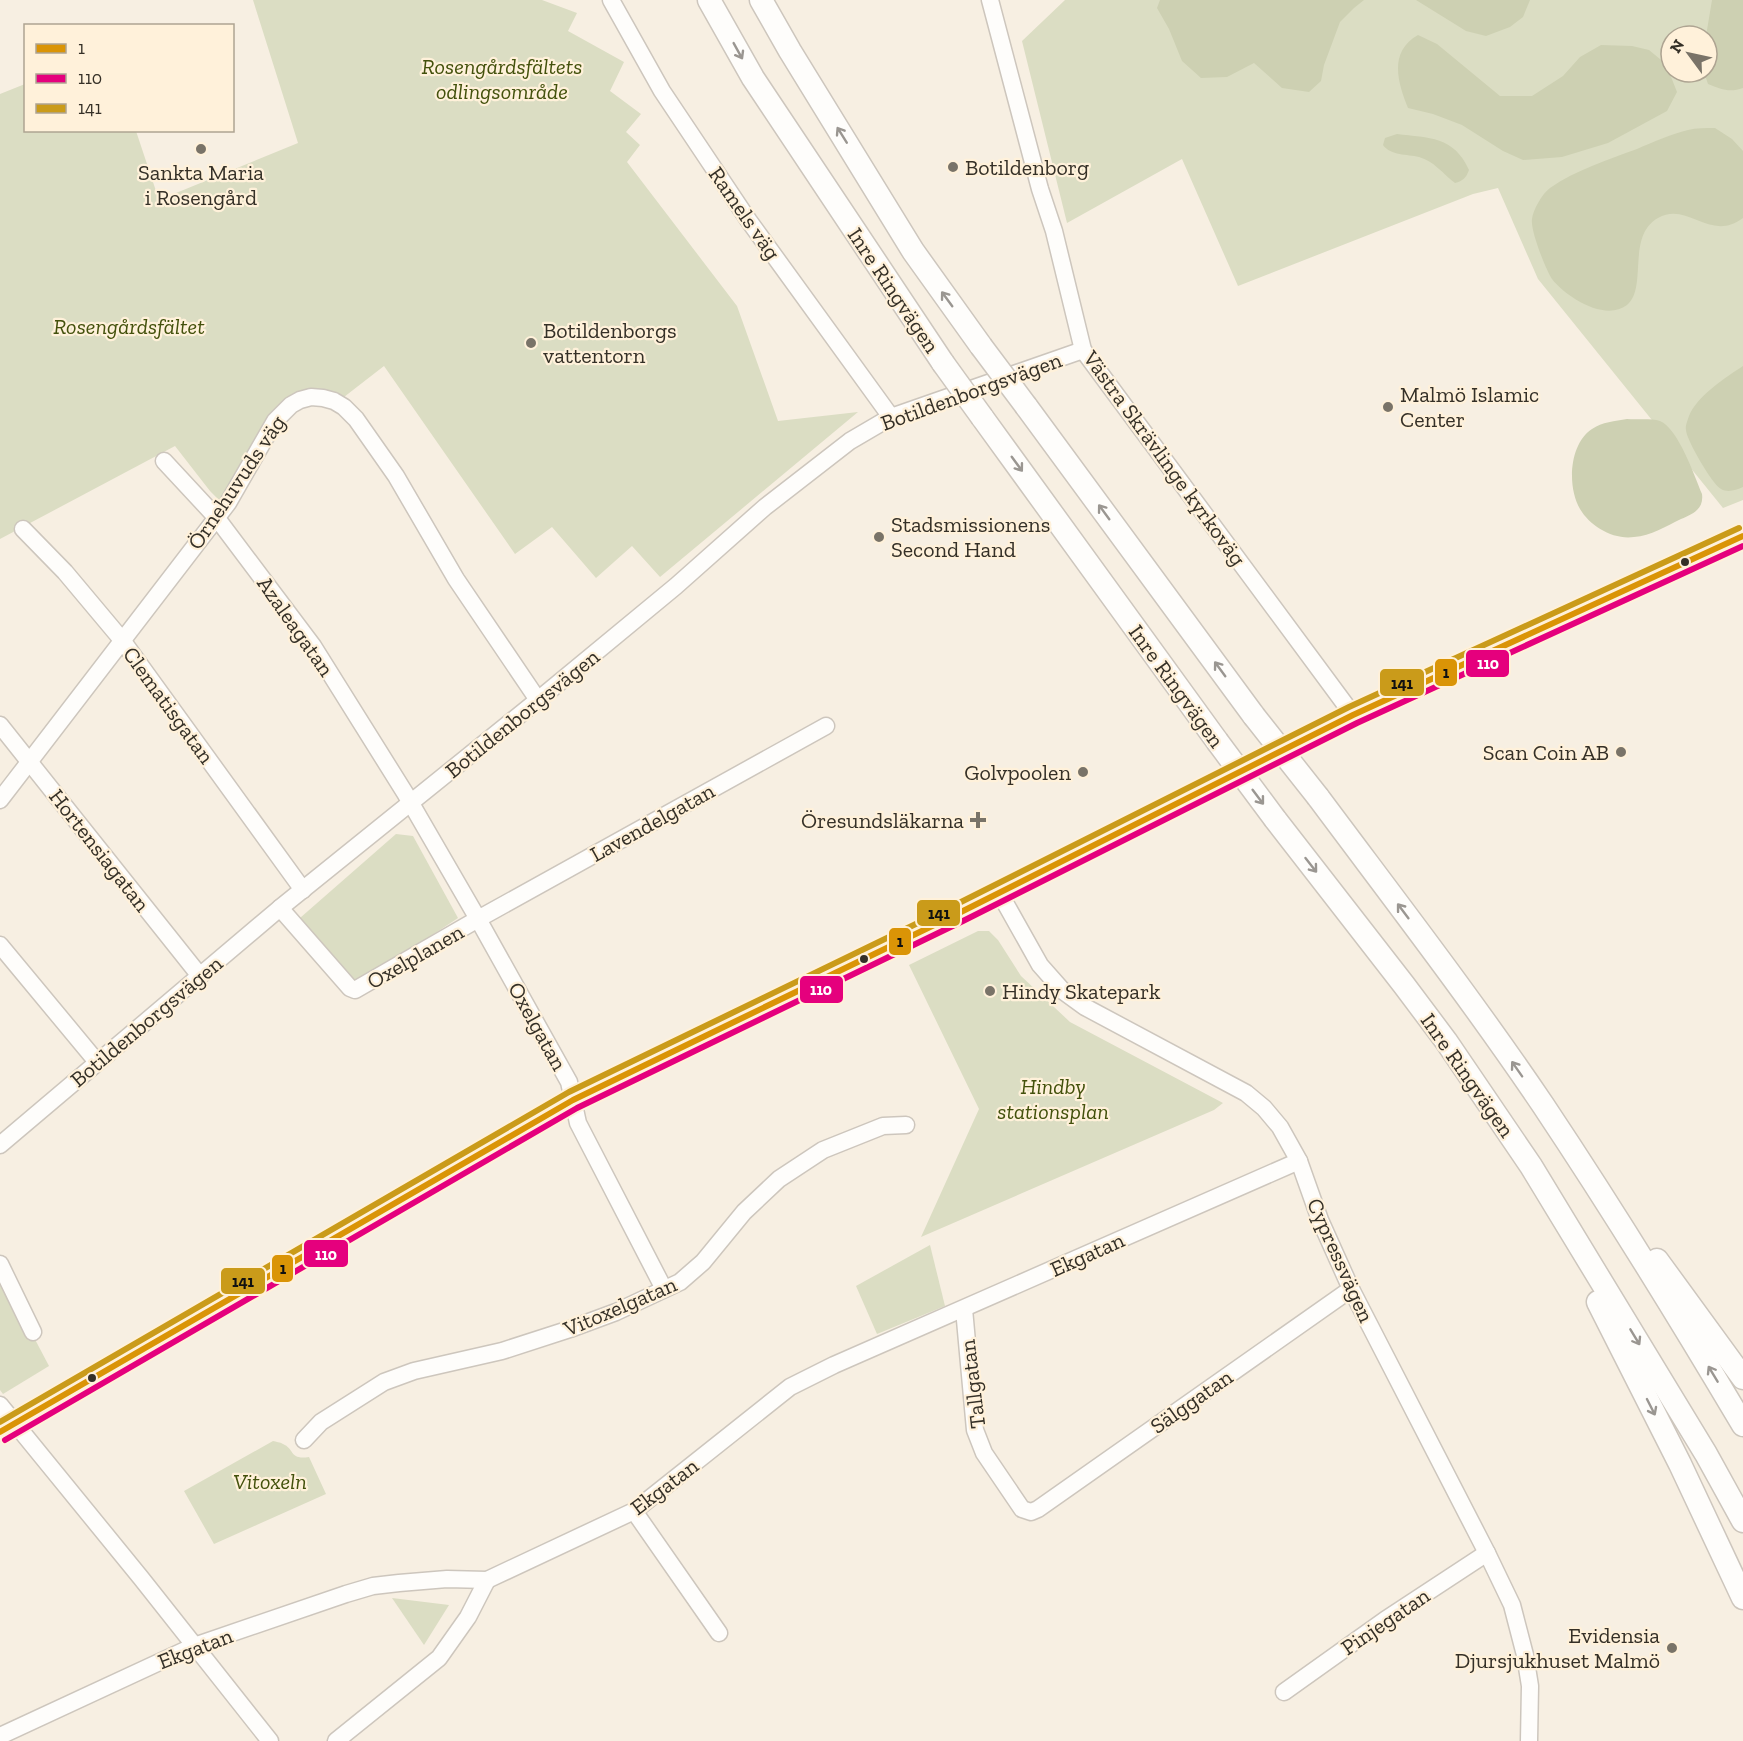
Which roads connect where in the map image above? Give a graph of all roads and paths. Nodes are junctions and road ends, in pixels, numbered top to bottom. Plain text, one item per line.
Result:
1 (611, 0) edge
2 (709, 0) edge
3 (761, 0) edge
4 (990, 0) edge
5 (1083, 350) junction
6 (891, 417) junction
7 (164, 461) dead end
8 (216, 516) junction
9 (23, 529) dead end
10 (1743, 536) edge
11 (122, 640) junction
12 (538, 700) junction
13 (1353, 715) junction
14 (0, 725) edge
15 (826, 726) dead end
16 (30, 761) junction
17 (0, 800) edge
18 (411, 803) junction
19 (303, 890) junction
20 (999, 892) junction
21 (280, 908) junction
22 (478, 919) junction
23 (0, 945) edge
24 (200, 976) junction
25 (97, 1062) junction
26 (573, 1100) junction
27 (1543, 1105) junction
28 (906, 1125) dead end
29 (0, 1145) edge
30 (1299, 1161) junction
31 (1531, 1166) junction
32 (0, 1263) edge
33 (664, 1289) junction
34 (1351, 1290) junction
35 (964, 1309) junction
36 (33, 1332) dead end
37 (1743, 1378) edge
38 (0, 1405) edge
39 (15, 1423) junction
40 (1743, 1425) edge
41 (0, 1432) edge
42 (304, 1440) dead end
43 (634, 1511) junction
44 (1030, 1512) joint
45 (1743, 1521) edge
46 (1487, 1552) junction
47 (487, 1580) junction
48 (1743, 1598) edge
49 (719, 1633) dead end
50 (194, 1646) junction
51 (1284, 1692) dead end
52 (0, 1736) edge
53 (270, 1741) edge
54 (336, 1741) edge
55 (1529, 1741) edge

1 - 6 street, Ramels väg
2 -> 31 highway, Inre Ringvägen, bridge
27 -> 3 highway, Inre Ringvägen, bridge
4 - 5 street, Västra Skrävlinge kyrkoväg
5 - 6 street, Botildenborgsvägen
5 - 13 street, Västra Skrävlinge kyrkoväg
6 - 12 street, Botildenborgsvägen
7 - 8 street, Azaleagatan
8 - 11 street, Örnehuvuds väg
8 - 12 street, Örnehuvuds väg
8 - 18 street, Azaleagatan
9 - 11 street, Clematisgatan
10 - 13 street
11 - 16 street, Örnehuvuds väg
11 - 19 street, Clematisgatan
12 - 18 street, Botildenborgsvägen
13 - 20 street
14 - 16 street, Hortensiagatan
15 - 22 street, Lavendelgatan
16 - 17 street, Örnehuvuds väg
16 - 24 street, Hortensiagatan
18 - 19 street, Botildenborgsvägen
18 - 22 street, Oxelgatan
19 - 21 street, Botildenborgsvägen
20 - 26 street
20 - 30 street, Cypressvägen
21 - 22 street, Oxelplanen
21 - 24 street, Botildenborgsvägen
22 - 26 street, Oxelgatan
23 - 25 street
24 - 25 street, Botildenborgsvägen
25 - 29 street, Botildenborgsvägen
26 - 33 street, Oxelgatan
26 - 39 street
27 - 37 highway
40 -> 27 highway, Inre Ringvägen
28 - 33 street, Vitoxelgatan
30 - 34 street, Cypressvägen
30 - 35 street, Ekgatan
31 -> 45 highway, Inre Ringvägen
31 -> 48 highway
32 - 36 street
33 - 42 street, Vitoxelgatan
34 - 44 street, Sälggatan
34 - 46 street, Cypressvägen
35 - 43 street, Ekgatan
35 - 44 street, Tallgatan
38 - 39 street
39 - 41 street
39 - 50 street
43 - 47 street, Ekgatan
43 - 49 street
46 - 51 street, Pinjegatan
46 - 55 street, Cypressvägen
47 - 50 street, Ekgatan
47 - 54 street
50 - 52 street, Ekgatan
50 - 53 street

